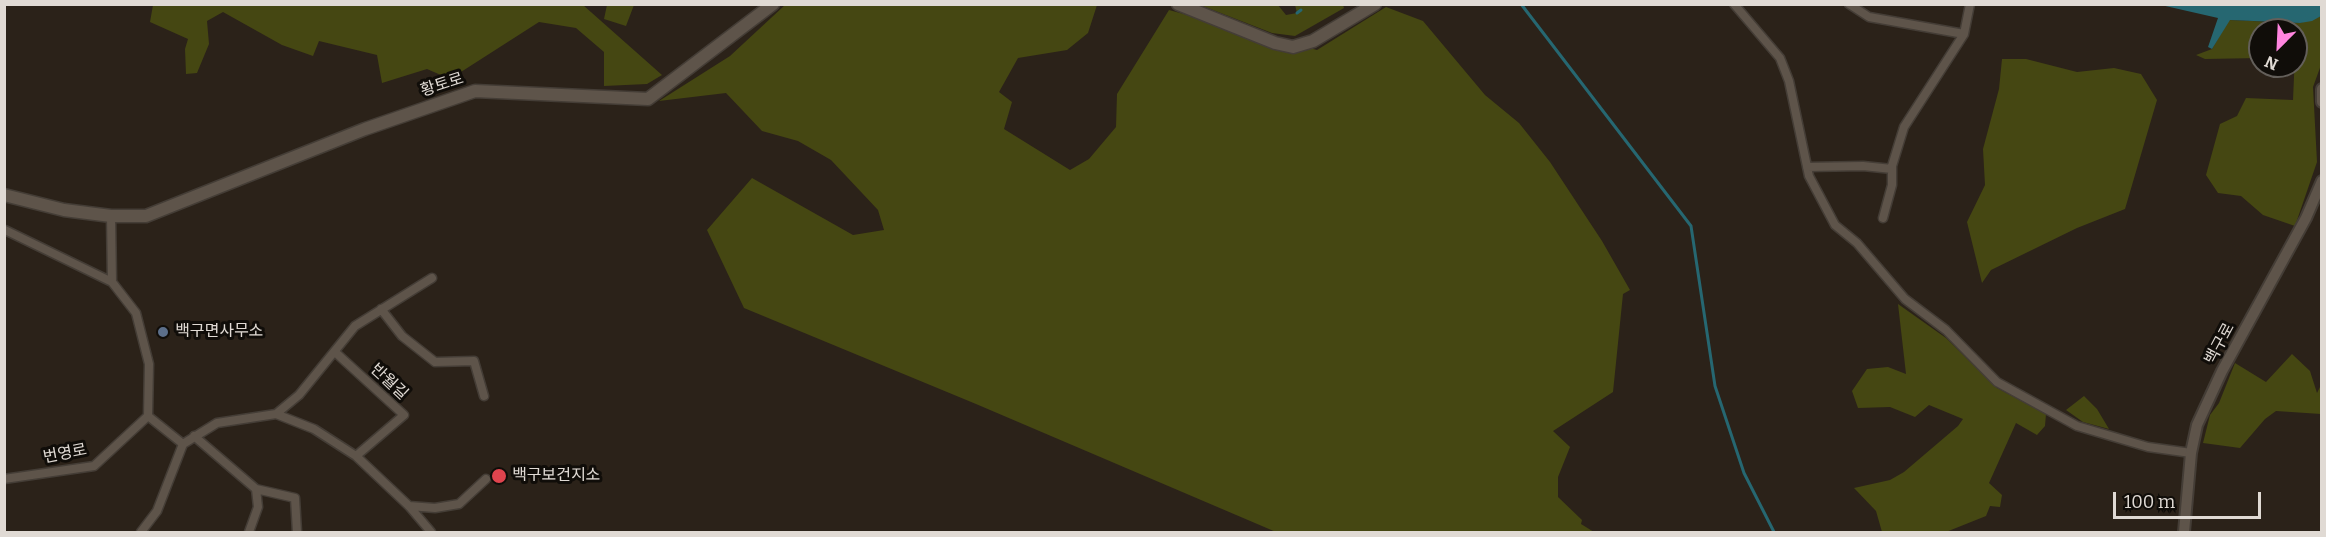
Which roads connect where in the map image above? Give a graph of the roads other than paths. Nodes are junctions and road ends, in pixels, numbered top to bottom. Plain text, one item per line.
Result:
1 (773, 4) edge
2 (1178, 4) edge
3 (1375, 4) edge
4 (1734, 4) edge
5 (1849, 4) edge
6 (1970, 4) edge
7 (1964, 34) junction
8 (2322, 89) edge
9 (2322, 102) edge
10 (1807, 167) junction
11 (1892, 169) junction
12 (2322, 181) edge
13 (4, 195) edge
14 (111, 216) junction
15 (1882, 218) dead end
16 (5, 230) edge
17 (432, 278) dead end
18 (112, 282) junction
19 (381, 309) junction
20 (335, 352) junction
21 (484, 396) dead end
22 (276, 414) junction
23 (148, 416) junction
24 (194, 436) junction
25 (183, 444) junction
26 (2191, 453) junction
27 (356, 456) junction
28 (4, 479) edge
29 (486, 479) dead end
30 (256, 489) junction
31 (409, 506) junction
32 (141, 532) edge
33 (249, 532) edge
34 (297, 532) edge
35 (431, 532) edge
36 (2184, 532) edge

1 - 14 main road, 황토로
2 - 3 main road
4 - 10 street
5 - 7 street
6 - 7 street
7 - 11 street
8 - 9 street
10 - 11 street
10 - 26 street
11 - 15 street
12 - 26 street, 백구로
13 - 14 main road, 황토로
14 - 18 street
16 - 18 street
17 - 19 street
18 - 23 street
19 - 20 street
19 - 21 street
20 - 22 street
20 - 27 street, 반월길
22 - 24 street
22 - 27 street
23 - 25 street
23 - 28 street, 번영로
24 - 25 street
24 - 30 street
25 - 32 street
26 - 36 street, 백구로
27 - 31 street
29 - 31 street
30 - 33 street
30 - 34 street
31 - 35 street

